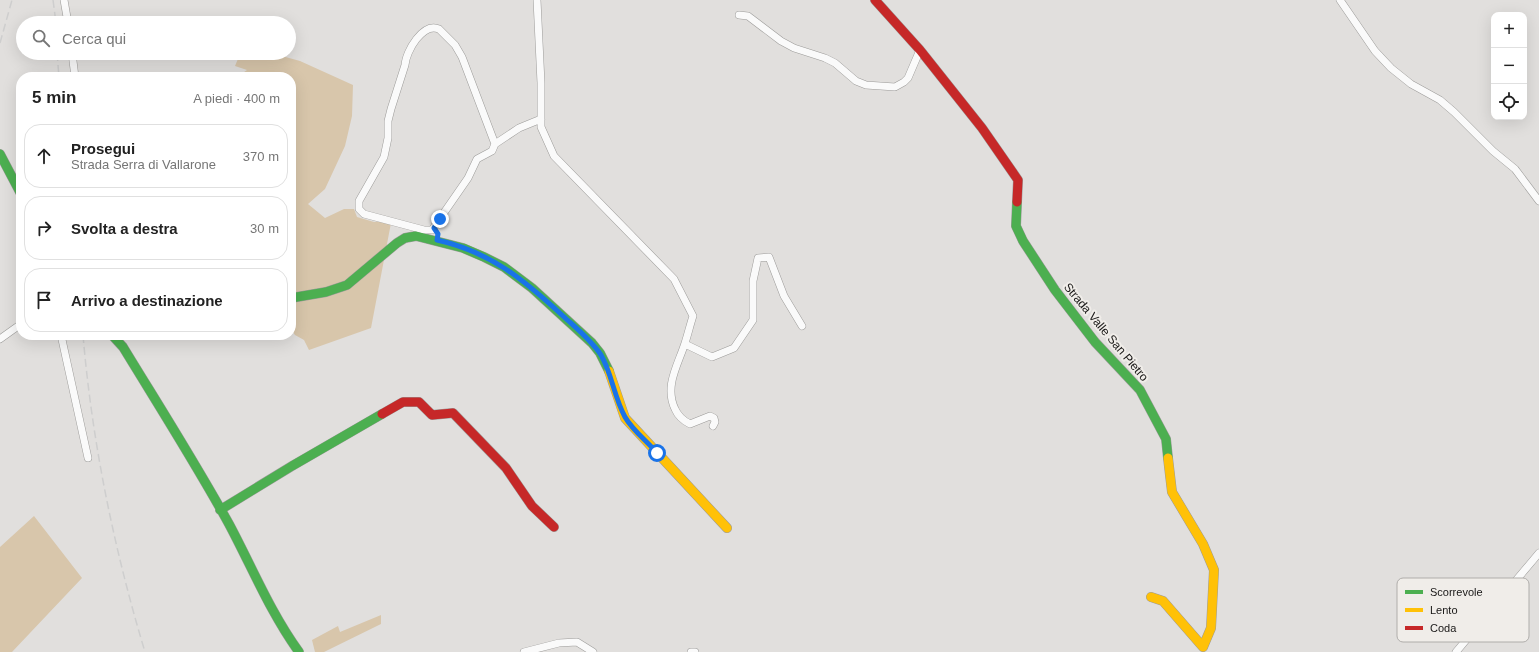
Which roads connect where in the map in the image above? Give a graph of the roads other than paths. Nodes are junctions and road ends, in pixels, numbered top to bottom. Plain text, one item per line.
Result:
1 (64, 0) edge
2 (537, 0) edge
3 (875, 0) edge
4 (1340, 0) edge
5 (739, 15) dead end
6 (67, 16) edge
7 (920, 50) junction
8 (73, 60) edge
9 (74, 72) edge
10 (541, 118) junction
11 (495, 144) junction
12 (0, 154) edge
13 (16, 184) edge
14 (1539, 201) edge
15 (434, 228) junction
16 (437, 240) junction
17 (296, 298) edge
18 (802, 326) dead end
19 (16, 327) edge
20 (0, 338) edge
21 (62, 340) edge
22 (117, 340) edge
23 (685, 344) junction
24 (713, 426) dead end
25 (88, 458) dead end
26 (220, 510) junction
27 (554, 527) dead end
28 (727, 528) dead end
29 (1539, 553) edge
30 (1518, 578) edge
31 (1151, 597) dead end
32 (1464, 642) edge
33 (299, 652) edge
34 (524, 652) edge
35 (593, 652) edge
36 (691, 652) edge
37 (696, 652) edge
38 (1456, 652) edge

1 - 6 street
2 - 10 street
3 - 7 street, Strada Valle San Pietro
4 - 14 street
5 - 7 street
7 - 31 street, Strada Valle San Pietro
8 - 9 street
10 - 11 street
10 - 23 street
11 - 15 street
11 - 15 street
12 - 13 street
15 - 16 street
16 - 17 street
16 - 28 street
18 - 23 street
19 - 20 street
21 - 25 street
22 - 26 street
23 - 24 street
26 - 27 street
26 - 33 street
29 - 30 street
32 - 38 street
34 - 35 street
36 - 37 street

